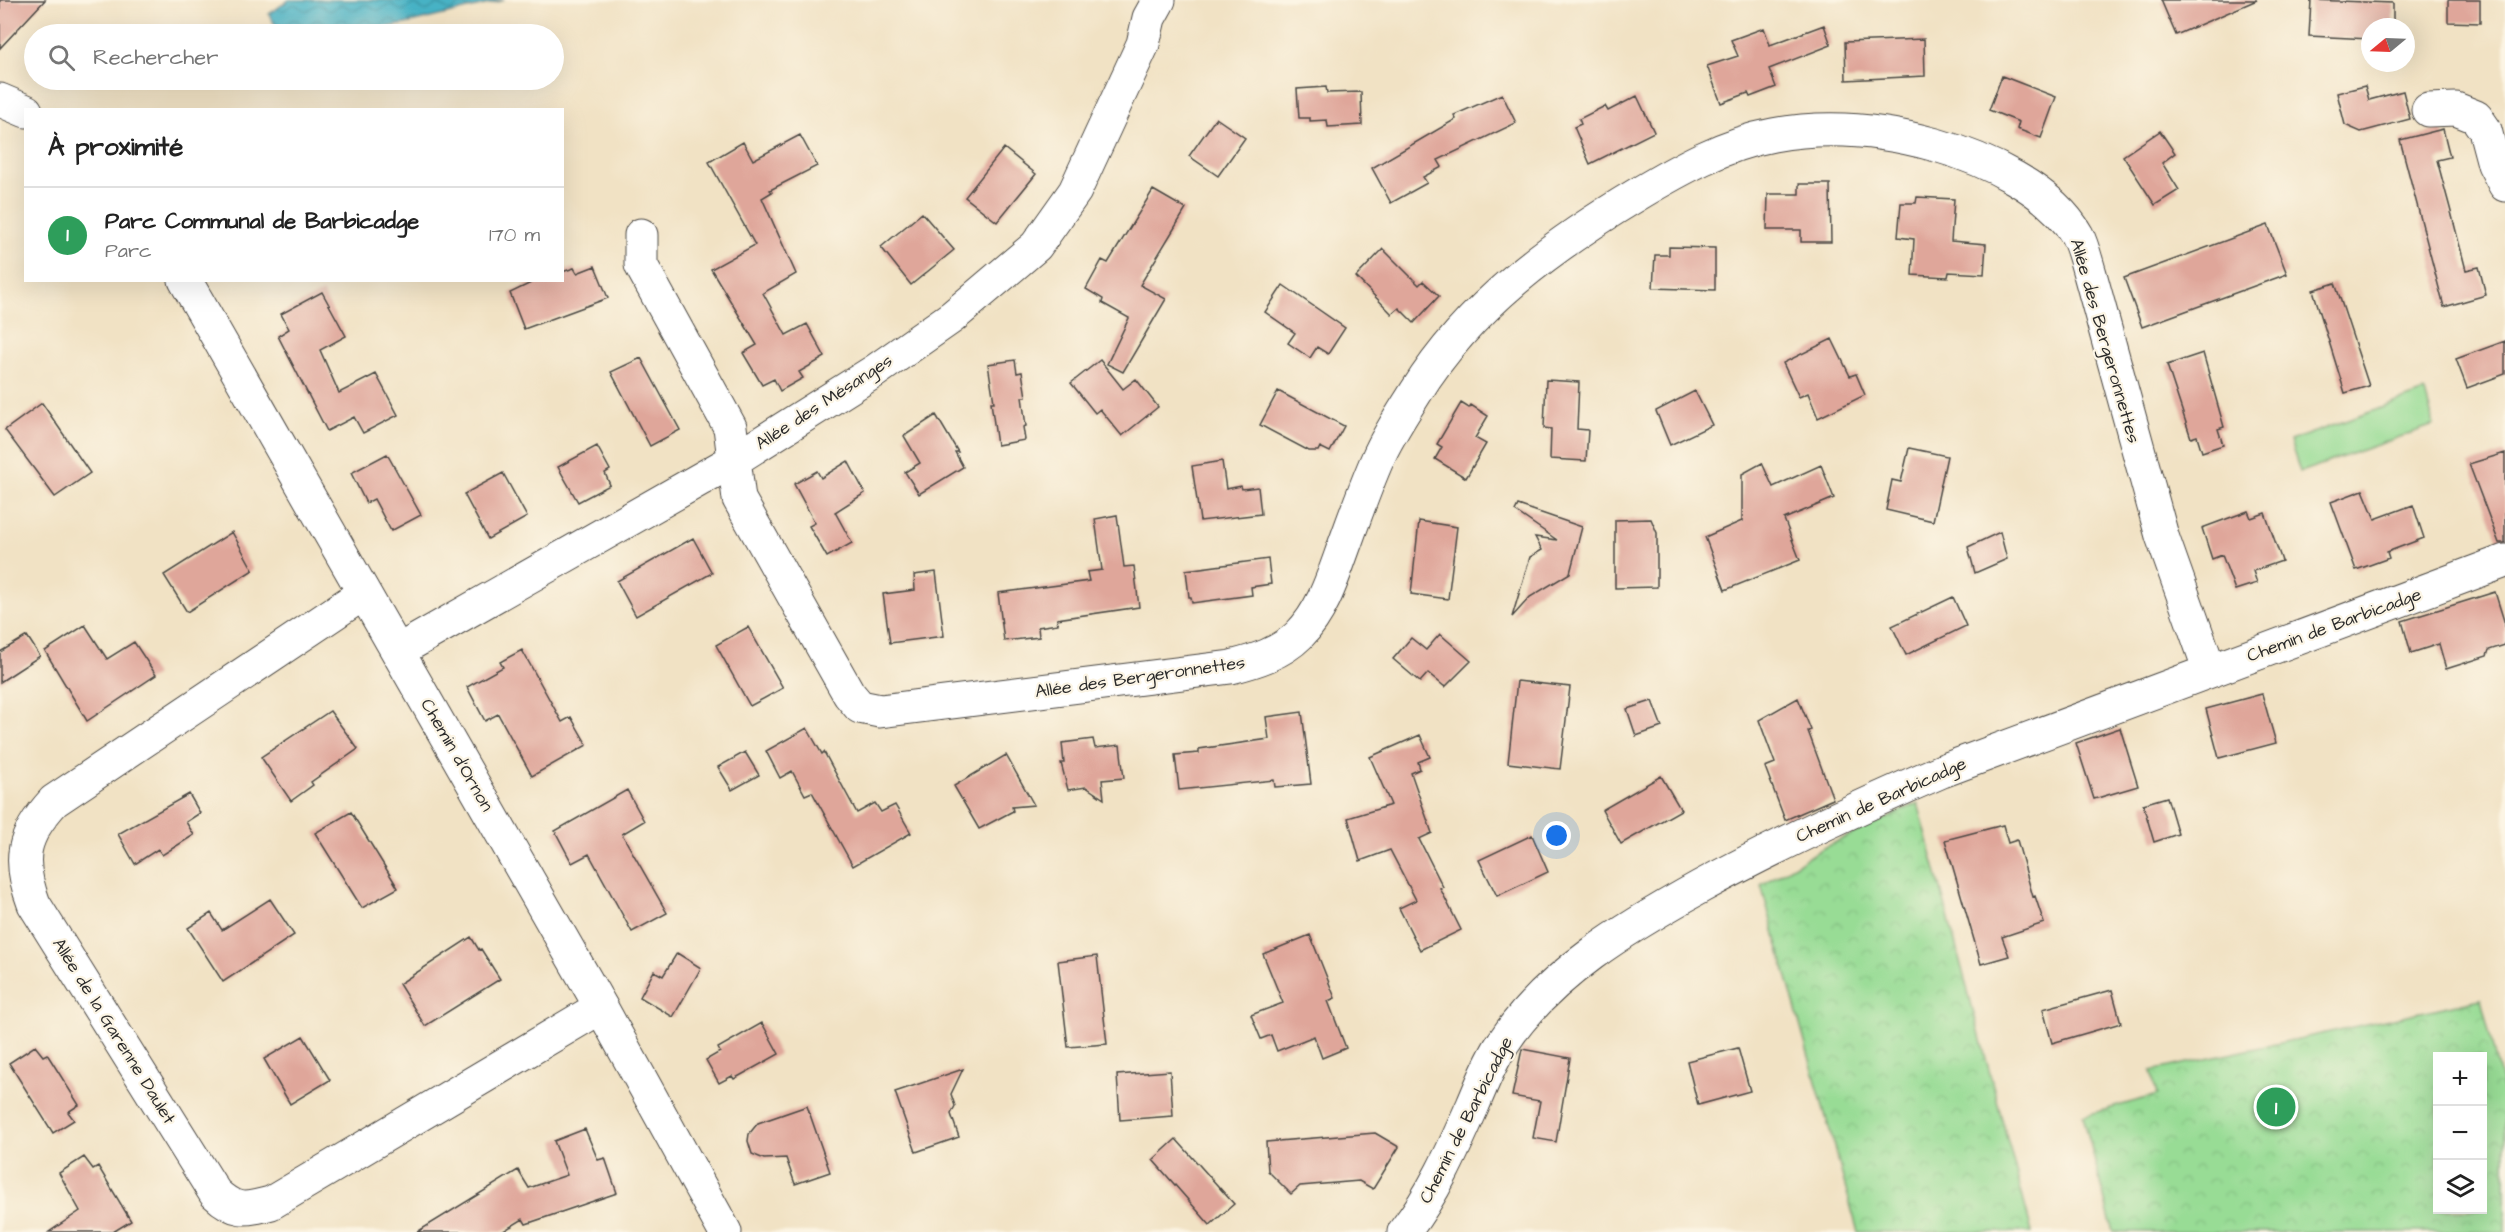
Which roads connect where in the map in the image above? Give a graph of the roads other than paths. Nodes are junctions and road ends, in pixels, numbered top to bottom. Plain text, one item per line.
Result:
1 (1159, 0) edge
2 (0, 100) edge
3 (24, 110) edge
4 (2428, 110) dead end
5 (2505, 185) edge
6 (641, 235) dead end
7 (186, 282) edge
8 (734, 460) junction
9 (2505, 561) edge
10 (364, 593) junction
11 (398, 651) junction
12 (2210, 671) junction
13 (601, 1007) junction
14 (725, 1232) edge
15 (1404, 1232) edge

1 - 8 street, Allée des Mésanges
2 - 3 street
4 - 5 street
6 - 8 street, Allée des Bergeronnettes
7 - 10 street, Chemin d'Ornon
8 - 11 street, Allée des Mésanges
8 - 12 street, Allée des Bergeronnettes
9 - 12 street, Chemin de Barbicadge
10 - 11 street, Chemin d'Ornon
10 - 13 street, Allée de la Garenne Daulet
11 - 13 street, Chemin d'Ornon
12 - 15 street, Chemin de Barbicadge
13 - 14 street, Chemin d'Ornon

